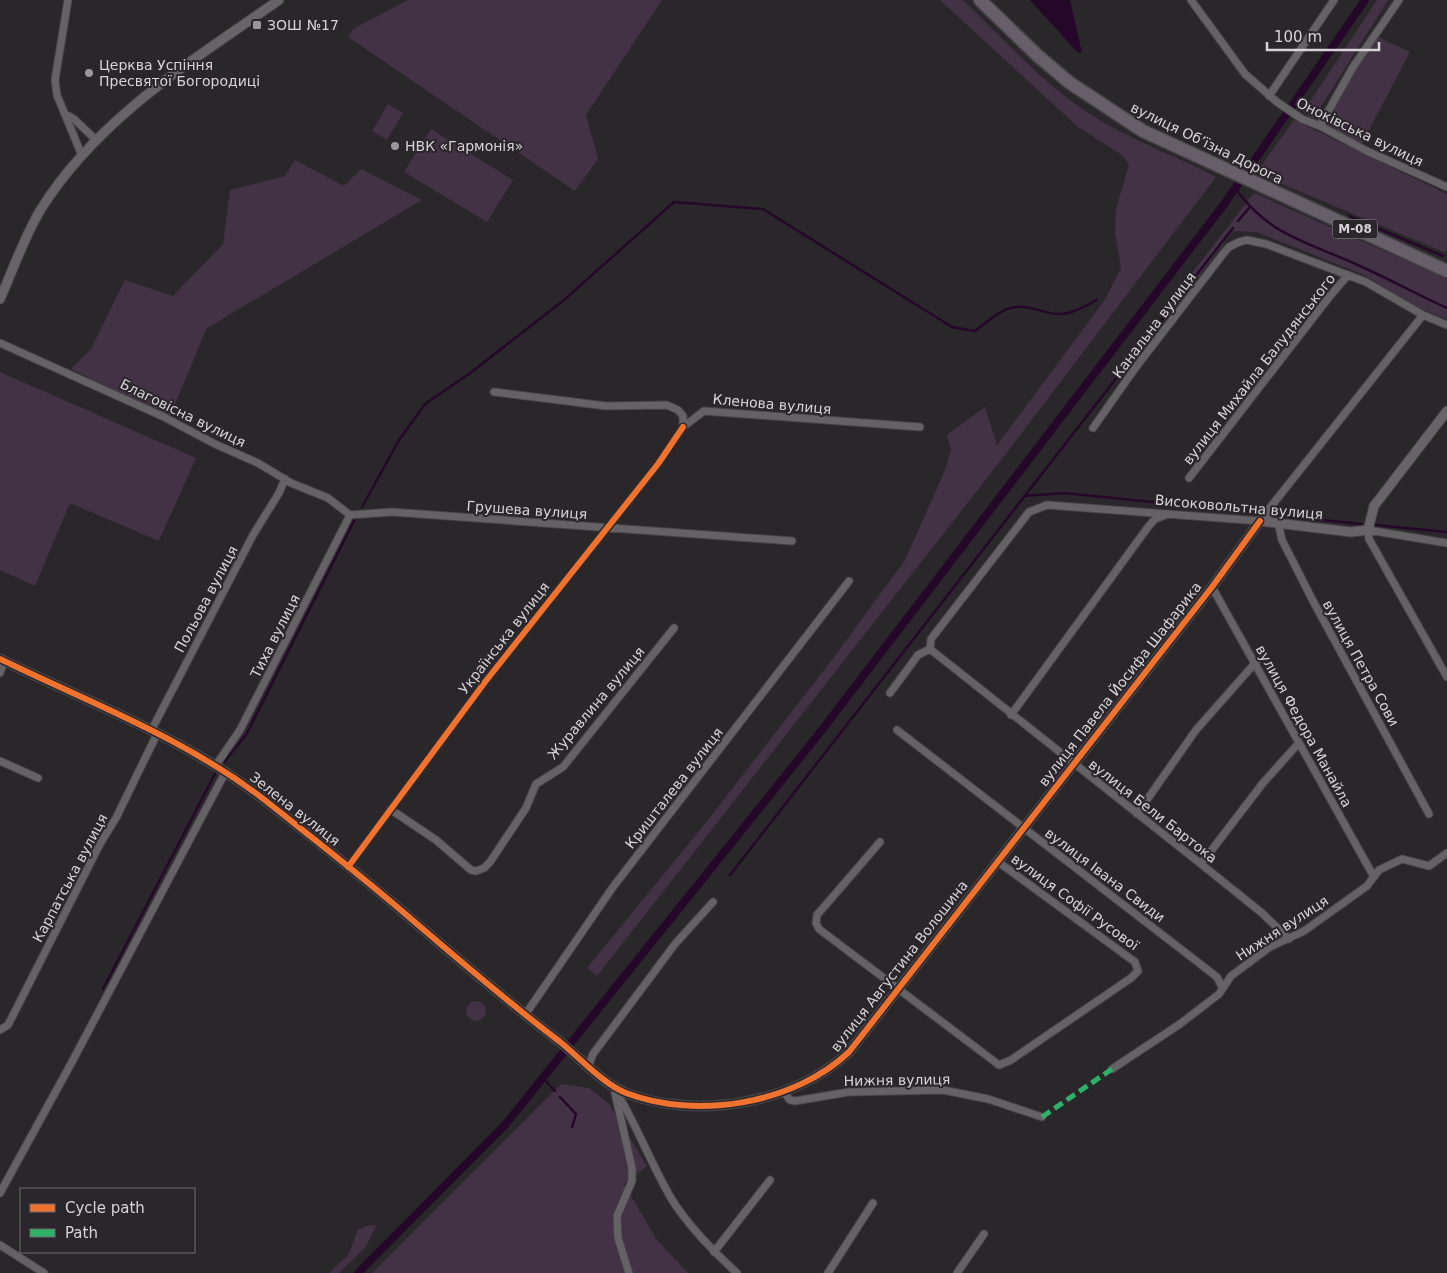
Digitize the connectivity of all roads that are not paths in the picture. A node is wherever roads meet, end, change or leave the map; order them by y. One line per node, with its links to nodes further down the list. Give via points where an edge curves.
1 (68, 0): 10 (street, via 55,80)
2 (279, 0): 12 (street, via 139,101)
3 (980, 0): 15 (highway, вулиця Обʼїзна Дорога / М-08, via 1038,56 1085,95 1143,131 1263,188)
4 (1191, 0): 8 (street, Оноківська вулиця)
5 (1199, 0): 8 (street)
6 (1334, 0): 9 (street)
7 (1399, 0): 11 (street, via 1353,67)
8 (1198, 9): 9 (street, Оноківська вулиця, via 1245,74)
9 (1269, 96): 11 (street, Оноківська вулиця, via 1302,119)
10 (65, 114): 12 (street); 13 (street)
11 (1320, 126): 14 (street, Оноківська вулиця)
12 (95, 139): 13 (street)
13 (82, 156): 17 (street, via 41,209)
14 (1447, 187)
15 (1445, 267)
16 (1348, 275): 18 (street); 25 (street, Канальна вулиця, via 1266,244 1247,240 1229,247); 26 (street, вулиця Михайла Балудянського)
17 (0, 299)
18 (1423, 315): 19 (street); 30 (street, вулиця Павела Йосифа Шафарика, via 1269,509)
19 (1447, 325)
20 (0, 343): 27 (street, Благовісна вулиця, via 168,419)
21 (494, 392): 23 (street, via 606,406 667,405 683,416)
22 (1447, 411): 33 (street, via 1374,506)
23 (683, 427): 24 (street, Кленова вулиця, via 704,411); 32 (street, Українська вулиця, via 658,464)
24 (920, 427)
25 (1093, 428)
26 (1189, 478)
27 (285, 479): 29 (street, Благовісна вулиця, via 328,498); 47 (street, Польова вулиця, via 248,544)
28 (1168, 514): 30 (street, Високовольтна вулиця); 39 (street, Високовольтна вулиця, via 1047,505 1029,512 932,640); 45 (street, via 1155,519 1148,527)
29 (350, 515): 32 (street, Грушева вулиця, via 392,512); 51 (street, Тиха вулиця, via 240,730)
30 (1263, 521): 31 (street, Високовольтна вулиця); 37 (street, вулиця Павела Йосифа Шафарика)
31 (1278, 522): 33 (street, Високовольтна вулиця, via 1352,532); 56 (street, вулиця Петра Сови, via 1280,534 1313,601)
32 (606, 528): 34 (street, Грушева вулиця); 54 (street, Українська вулиця)
33 (1368, 530): 35 (street, Високовольтна вулиця); 43 (street, via 1369,539)
34 (792, 541)
35 (1447, 543)
36 (849, 581): 68 (street, Кришталева вулиця, via 613,887)
37 (1212, 587): 41 (street, вулиця Федора Манайла); 50 (street, вулиця Павела Йосифа Шафарика)
38 (674, 628): 54 (street, Журавлина вулиця, via 563,767 536,784 526,808 484,868 470,870 436,840)
39 (930, 649): 44 (street, via 918,655); 45 (street, вулиця Бели Бартока)
40 (2, 660): 42 (street); 47 (street, Зелена вулиця)
41 (1256, 662): 48 (street, вулиця Федора Манайла); 55 (street, via 1196,730)
42 (0, 673)
43 (1447, 677)
44 (890, 693)
45 (1011, 715): 50 (street, вулиця Бели Бартока)
46 (897, 730): 57 (street, вулиця Івана Свиди)
47 (154, 732): 51 (street, Зелена вулиця); 69 (street, Карпатська вулиця, via 116,818 8,1025)
48 (1298, 744): 61 (street); 63 (street, вулиця Федора Манайла)
49 (0, 761): 53 (street)
50 (1072, 763): 55 (street, вулиця Бели Бартока); 57 (street, вулиця Павела Йосифа Шафарика)
51 (216, 765): 52 (street, Зелена вулиця)
52 (226, 771): 62 (street, Зелена вулиця); 76 (street)
53 (38, 778)
54 (390, 809): 62 (street, Українська вулиця)
55 (1137, 814): 61 (street, вулиця Бели Бартока)
56 (1429, 814)
57 (1024, 829): 60 (street, вулиця Павела Йосифа Шафарика); 66 (street, вулиця Івана Свиди, via 1217,977)
58 (880, 842): 67 (street, via 817,915 816,923 819,929)
59 (1447, 854): 63 (street, Нижня вулиця, via 1428,866 1402,859 1379,870)
60 (998, 862): 67 (street, вулиця Августина Волошина); 67 (street, вулиця Софії Русової, via 1135,962 1138,966 1136,974 999,1065)
61 (1200, 864): 65 (street, вулиця Бели Бартока)
62 (348, 867): 68 (street, Зелена вулиця)
63 (1374, 877): 65 (street, Нижня вулиця, via 1367,886)
64 (713, 902): 70 (street, via 675,944 593,1054)
65 (1289, 939): 66 (street, Нижня вулиця, via 1270,947 1231,976)
66 (1222, 987): 71 (street, Нижня вулиця, via 1219,994 1180,1024)
67 (899, 990): 73 (street, вулиця Августина Волошина, via 833,1067)
68 (525, 1015): 70 (street, Зелена вулиця)
69 (0, 1030)
70 (589, 1066): 72 (street, вулиця Августина Волошина)
71 (1112, 1069)
72 (614, 1088): 73 (street, вулиця Августина Волошина, via 646,1098 696,1105 742,1102); 80 (street, via 671,1199); 82 (street, via 632,1168 632,1181 617,1216 618,1238)
73 (783, 1091): 74 (street, Нижня вулиця, via 795,1101 849,1092 955,1091)
74 (1042, 1117)
75 (770, 1180): 80 (street)
76 (0, 1193)
77 (873, 1203): 84 (street)
78 (984, 1234): 85 (street)
79 (0, 1245): 81 (street)
80 (714, 1252): 83 (street)
81 (44, 1273)
82 (629, 1273)
83 (737, 1273)
84 (828, 1273)
85 (957, 1273)

